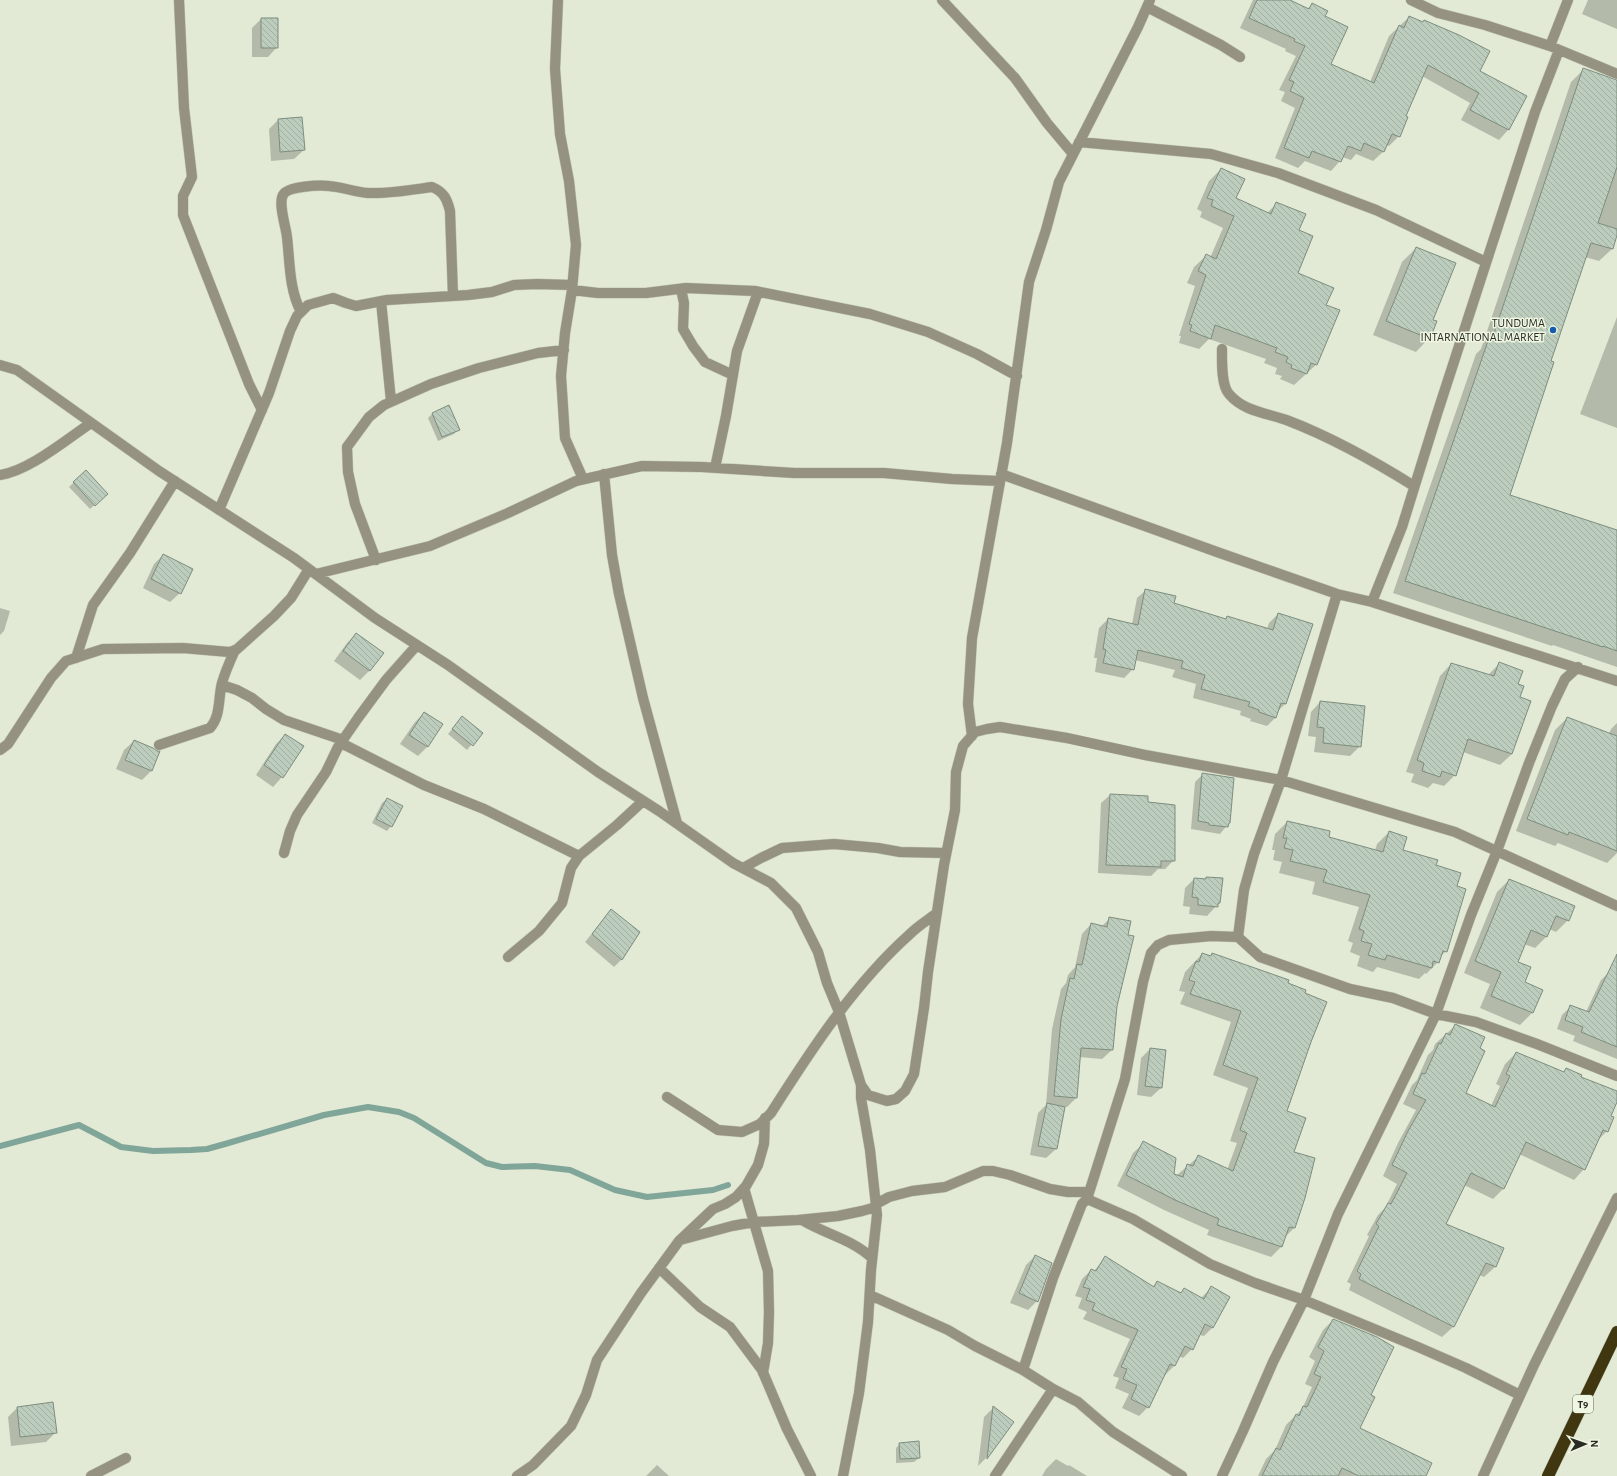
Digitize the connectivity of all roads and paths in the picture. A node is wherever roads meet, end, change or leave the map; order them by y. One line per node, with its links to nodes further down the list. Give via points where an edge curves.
1 (179, 0): 25 (street, via 184,108 192,177 183,196 183,215 249,384)
2 (558, 0): 13 (street, via 555,69 560,134 569,181 576,244)
3 (942, 0): 11 (street, via 1015,78 1046,123)
4 (1411, 0): 7 (street, via 1438,12)
5 (1568, 0): 7 (street)
6 (1148, 4): 8 (street); 10 (street)
7 (1554, 48): 9 (street); 12 (street)
8 (1240, 57)
9 (1617, 74)
10 (1079, 142): 11 (street); 12 (street, via 1211,154 1278,173 1376,210)
11 (1073, 154): 23 (street, via 1059,182 1029,282)
12 (1486, 262): 33 (street)
13 (572, 287): 14 (street, via 598,293 646,293); 16 (street, via 514,285 492,292); 20 (street)
14 (681, 289): 15 (street); 22 (street, via 684,303 683,329 693,346 705,362)
15 (758, 292): 22 (street, via 737,351); 23 (street, via 870,314 928,332)
16 (453, 296): 17 (street); 18 (street, via 450,211 441,190 432,187 368,193 328,186 301,187 282,195 281,204 295,300)
17 (381, 301): 18 (street, via 356,306 334,298 308,304); 24 (street)
18 (301, 312): 25 (street, via 290,331)
19 (1222, 349): 33 (street, via 1227,392 1237,402 1256,412 1288,420 1336,442)
20 (564, 350): 24 (street, via 538,353 479,368 431,384); 31 (street, via 561,376 565,438)
21 (0, 364): 26 (street, via 17,370)
22 (733, 375): 27 (street)
23 (1017, 376): 30 (street)
24 (391, 402): 35 (street, via 369,417 347,447 348,472 355,504)
25 (262, 410): 34 (street)
26 (92, 423): 29 (street, via 11,474); 32 (street)
27 (714, 468): 28 (street, via 642,466); 30 (street, via 794,474 884,473 952,479)
28 (604, 474): 31 (street); 51 (street, via 612,555 619,594 643,698)
29 (0, 475)
30 (1001, 477): 37 (street); 45 (street, via 972,638 968,704)
31 (583, 479): 35 (street, via 430,546)
32 (175, 481): 34 (street); 41 (street, via 130,553 93,605)
33 (1414, 486): 38 (street, via 1402,527)
34 (219, 510): 36 (street)
35 (376, 560): 36 (street)
36 (313, 572): 39 (street, via 375,618); 40 (street, via 274,616)
37 (1337, 594): 38 (street); 49 (street)
38 (1372, 602): 42 (street)
39 (417, 645): 46 (street, via 386,680); 50 (street)
40 (235, 650): 41 (street, via 229,652 183,648 103,649); 44 (street)
41 (76, 658): 48 (street, via 66,661 51,678 8,744)
42 (1578, 668): 43 (street); 52 (street, via 1566,679 1552,706)
43 (1617, 681)
44 (222, 686): 46 (street, via 252,698 284,720); 47 (street, via 217,715 210,728)
45 (972, 736): 49 (street, via 975,732 1000,727); 54 (street, via 964,746 956,772 955,810)
46 (342, 742): 53 (street, via 326,772 297,815); 55 (street, via 424,785 484,809)
47 (159, 745)
48 (0, 750)
49 (1281, 780): 52 (street, via 1455,832); 59 (street, via 1244,890)
50 (643, 801): 51 (street); 55 (street)
51 (677, 823): 56 (street)
52 (1497, 851): 57 (street); 62 (street)
53 (284, 853)
54 (946, 853): 56 (street, via 900,852 834,844 782,848); 58 (street)
55 (579, 856): 60 (street, via 571,868 562,903 539,931)
56 (744, 868): 61 (street, via 771,883 796,908 818,952)
57 (1617, 906)
58 (936, 913): 61 (street, via 910,933 885,958); 64 (street, via 914,1074 905,1091 896,1099 887,1101 868,1095)
59 (1238, 937): 62 (street, via 1260,957 1350,989 1393,998); 68 (street, via 1211,936 1168,940 1158,945 1151,953 1125,1079)
60 (508, 957)
61 (839, 1012): 64 (street); 66 (street)
62 (1436, 1014): 63 (street, via 1476,1022); 77 (street, via 1338,1214)
63 (1617, 1076)
64 (861, 1085): 70 (street)
65 (667, 1097): 66 (street, via 718,1130 742,1132 760,1124)
66 (765, 1118): 67 (street, via 764,1144 758,1165)
67 (744, 1188): 72 (street); 73 (street, via 736,1197 713,1209)
68 (1088, 1195): 70 (street, via 1050,1189 1010,1175 983,1171 945,1187 912,1191 889,1197); 77 (street, via 1210,1264); 79 (street, via 1082,1204 1053,1278)
69 (1617, 1198): 82 (street)
70 (876, 1205): 71 (street, via 838,1216); 74 (street)
71 (802, 1220): 72 (street); 74 (street, via 852,1243)
72 (754, 1222): 73 (street); 80 (street, via 768,1271 768,1335)
73 (679, 1241): 75 (street)
74 (872, 1258): 76 (street)
75 (659, 1268): 80 (street, via 700,1307 730,1327); 85 (street, via 597,1360 586,1394 571,1426 533,1466)
76 (870, 1295): 79 (street, via 948,1330); 87 (street, via 859,1393)
77 (1304, 1300): 82 (street, via 1466,1368); 90 (street)
78 (1617, 1332): 92 (highway, T9)
79 (1023, 1370): 81 (street)
80 (763, 1373): 86 (street)
81 (1053, 1389): 88 (street); 89 (street, via 1078,1402 1113,1432)
82 (1520, 1395): 91 (street)
83 (126, 1458): 84 (street)
84 (91, 1476)
85 (517, 1476)
86 (811, 1476)
87 (843, 1476)
88 (995, 1476)
89 (1182, 1476)
90 (1222, 1476)
91 (1483, 1476)
92 (1548, 1476)

